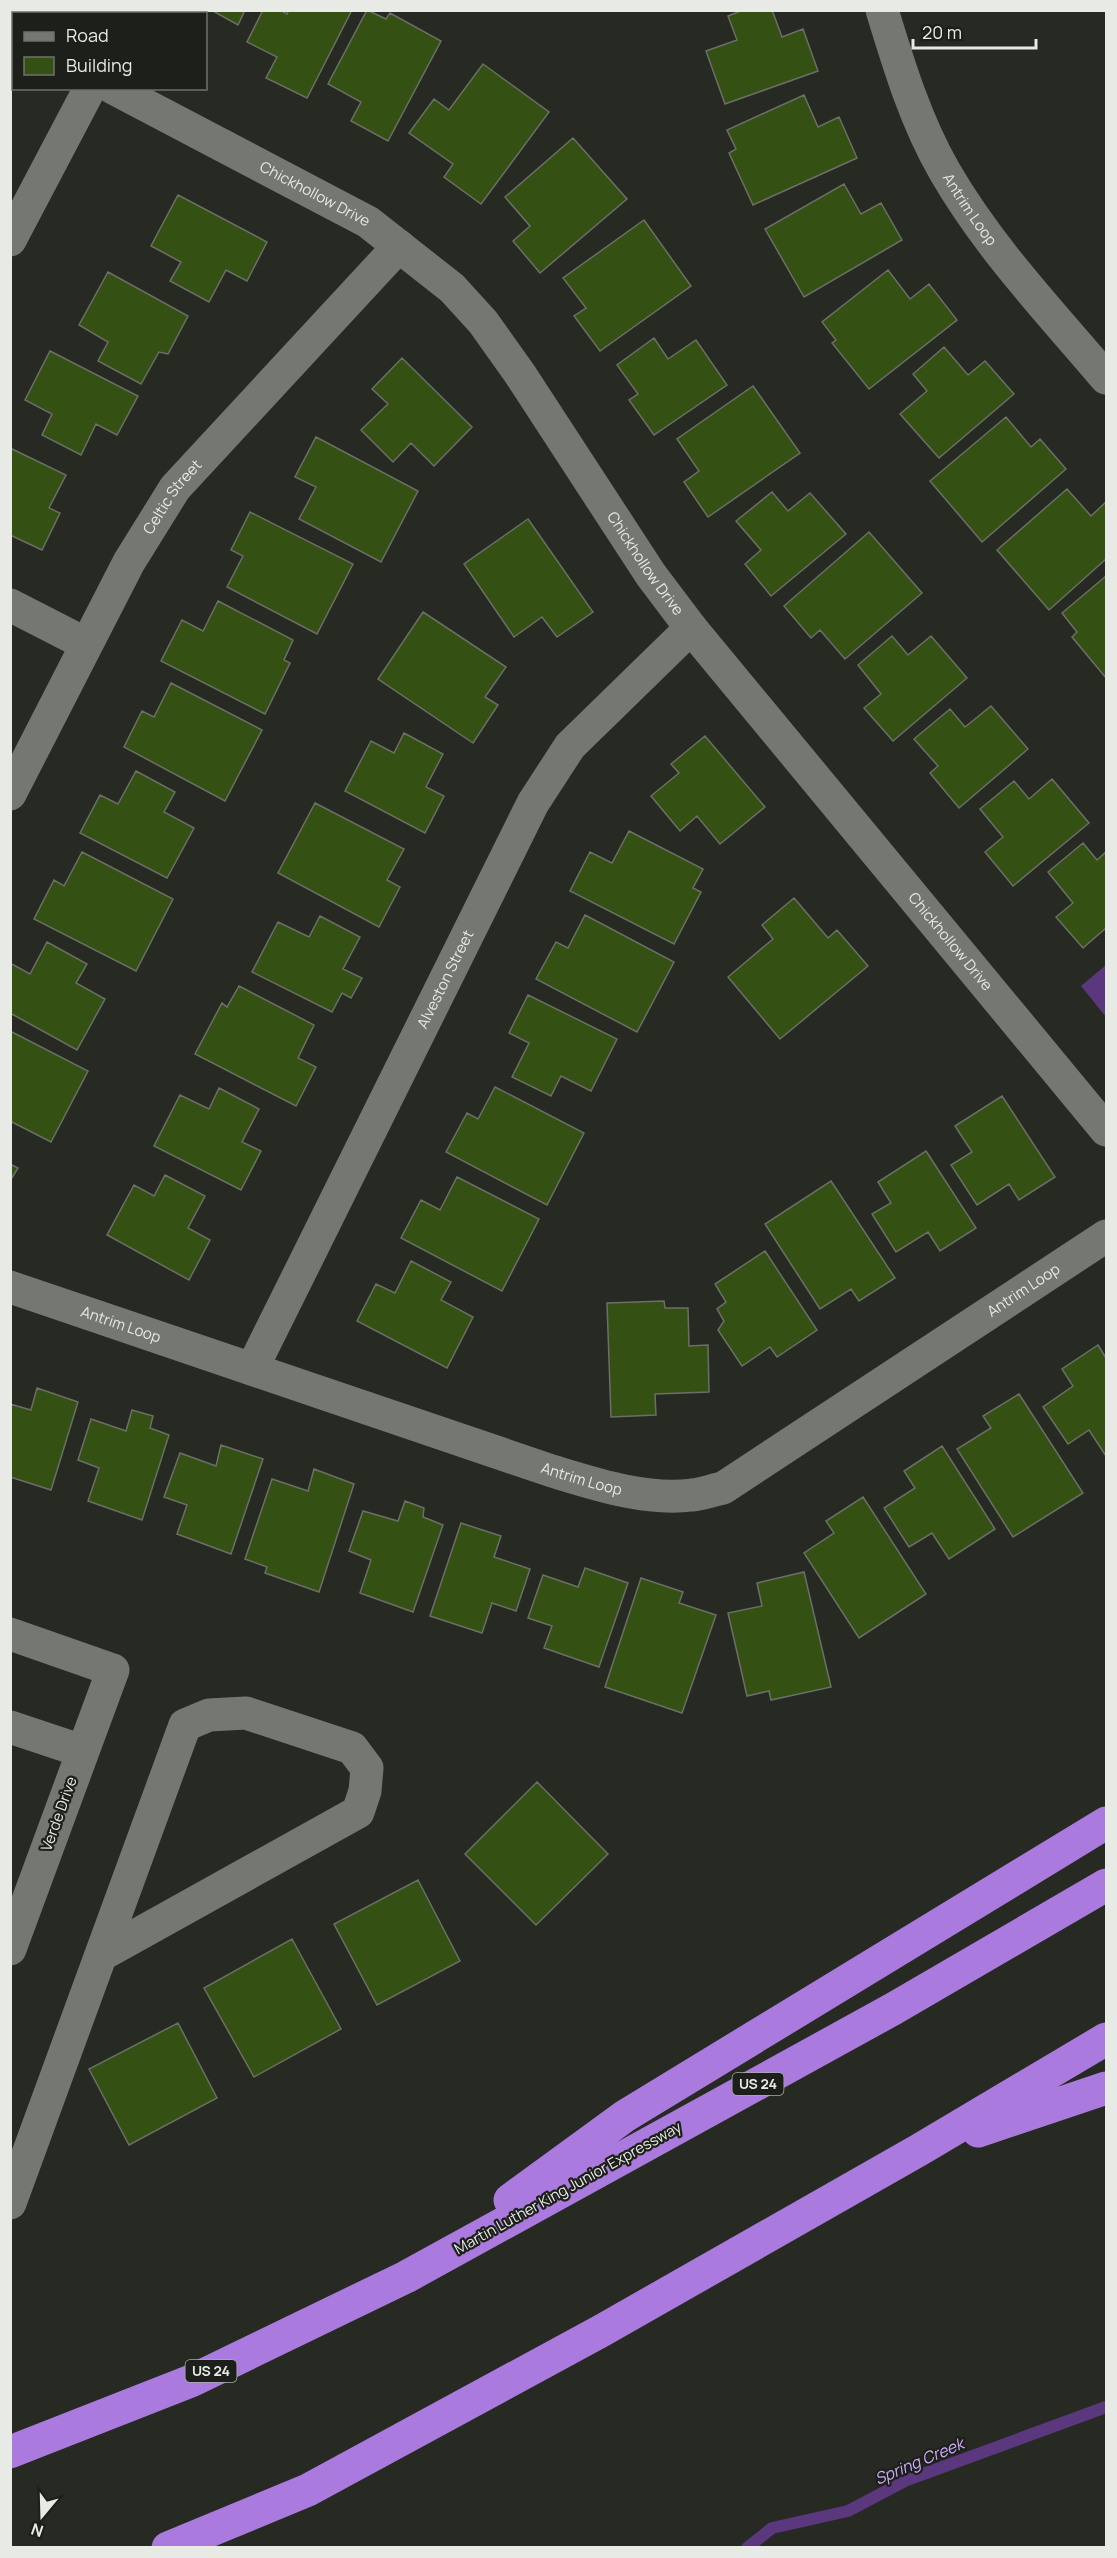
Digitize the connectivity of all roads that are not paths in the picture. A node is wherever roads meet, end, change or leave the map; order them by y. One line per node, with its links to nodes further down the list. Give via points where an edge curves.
1 (882, 10): 6 (street, Antrim Loop, via 905,85 945,172 987,237)
2 (89, 90): 4 (street)
3 (117, 90): 5 (street, Chickhollow Drive, via 368,222)
4 (10, 240)
5 (399, 246): 8 (street, Chickhollow Drive, via 452,288 483,322 651,575); 9 (street, Celtic Street, via 175,488 129,562)
6 (1107, 378)
7 (10, 605): 9 (street)
8 (691, 628): 11 (street, Chickhollow Drive); 14 (street, Alveston Street, via 570,746 533,803)
9 (86, 644): 10 (street, Celtic Street)
10 (10, 794)
11 (1107, 1130)
12 (1107, 1236): 14 (street, Antrim Loop, via 723,1488 692,1496 652,1494 590,1482)
13 (10, 1287): 14 (street, Antrim Loop)
14 (252, 1369)
15 (10, 1634): 17 (street, Verde Drive, via 113,1670)
16 (10, 1727): 17 (street)
17 (82, 1751): 20 (street, Verde Drive)
18 (1107, 1823): 26 (highway, via 625,2116)
19 (1107, 1885): 26 (highway, Martin Luther King Junior Expressway / US 24, via 893,2009)
20 (10, 1949)
21 (101, 1955): 21 (street, via 185,1725 209,1715 246,1713 352,1748 367,1768 358,1812); 25 (street)
22 (1107, 2039): 24 (highway)
23 (1107, 2088): 24 (highway)
24 (919, 2150): 28 (highway, via 601,2331 308,2490)
25 (10, 2203)
26 (406, 2277): 27 (highway, Martin Luther King Junior Expressway / US 24, via 191,2381)
27 (10, 2452)
28 (168, 2547)

